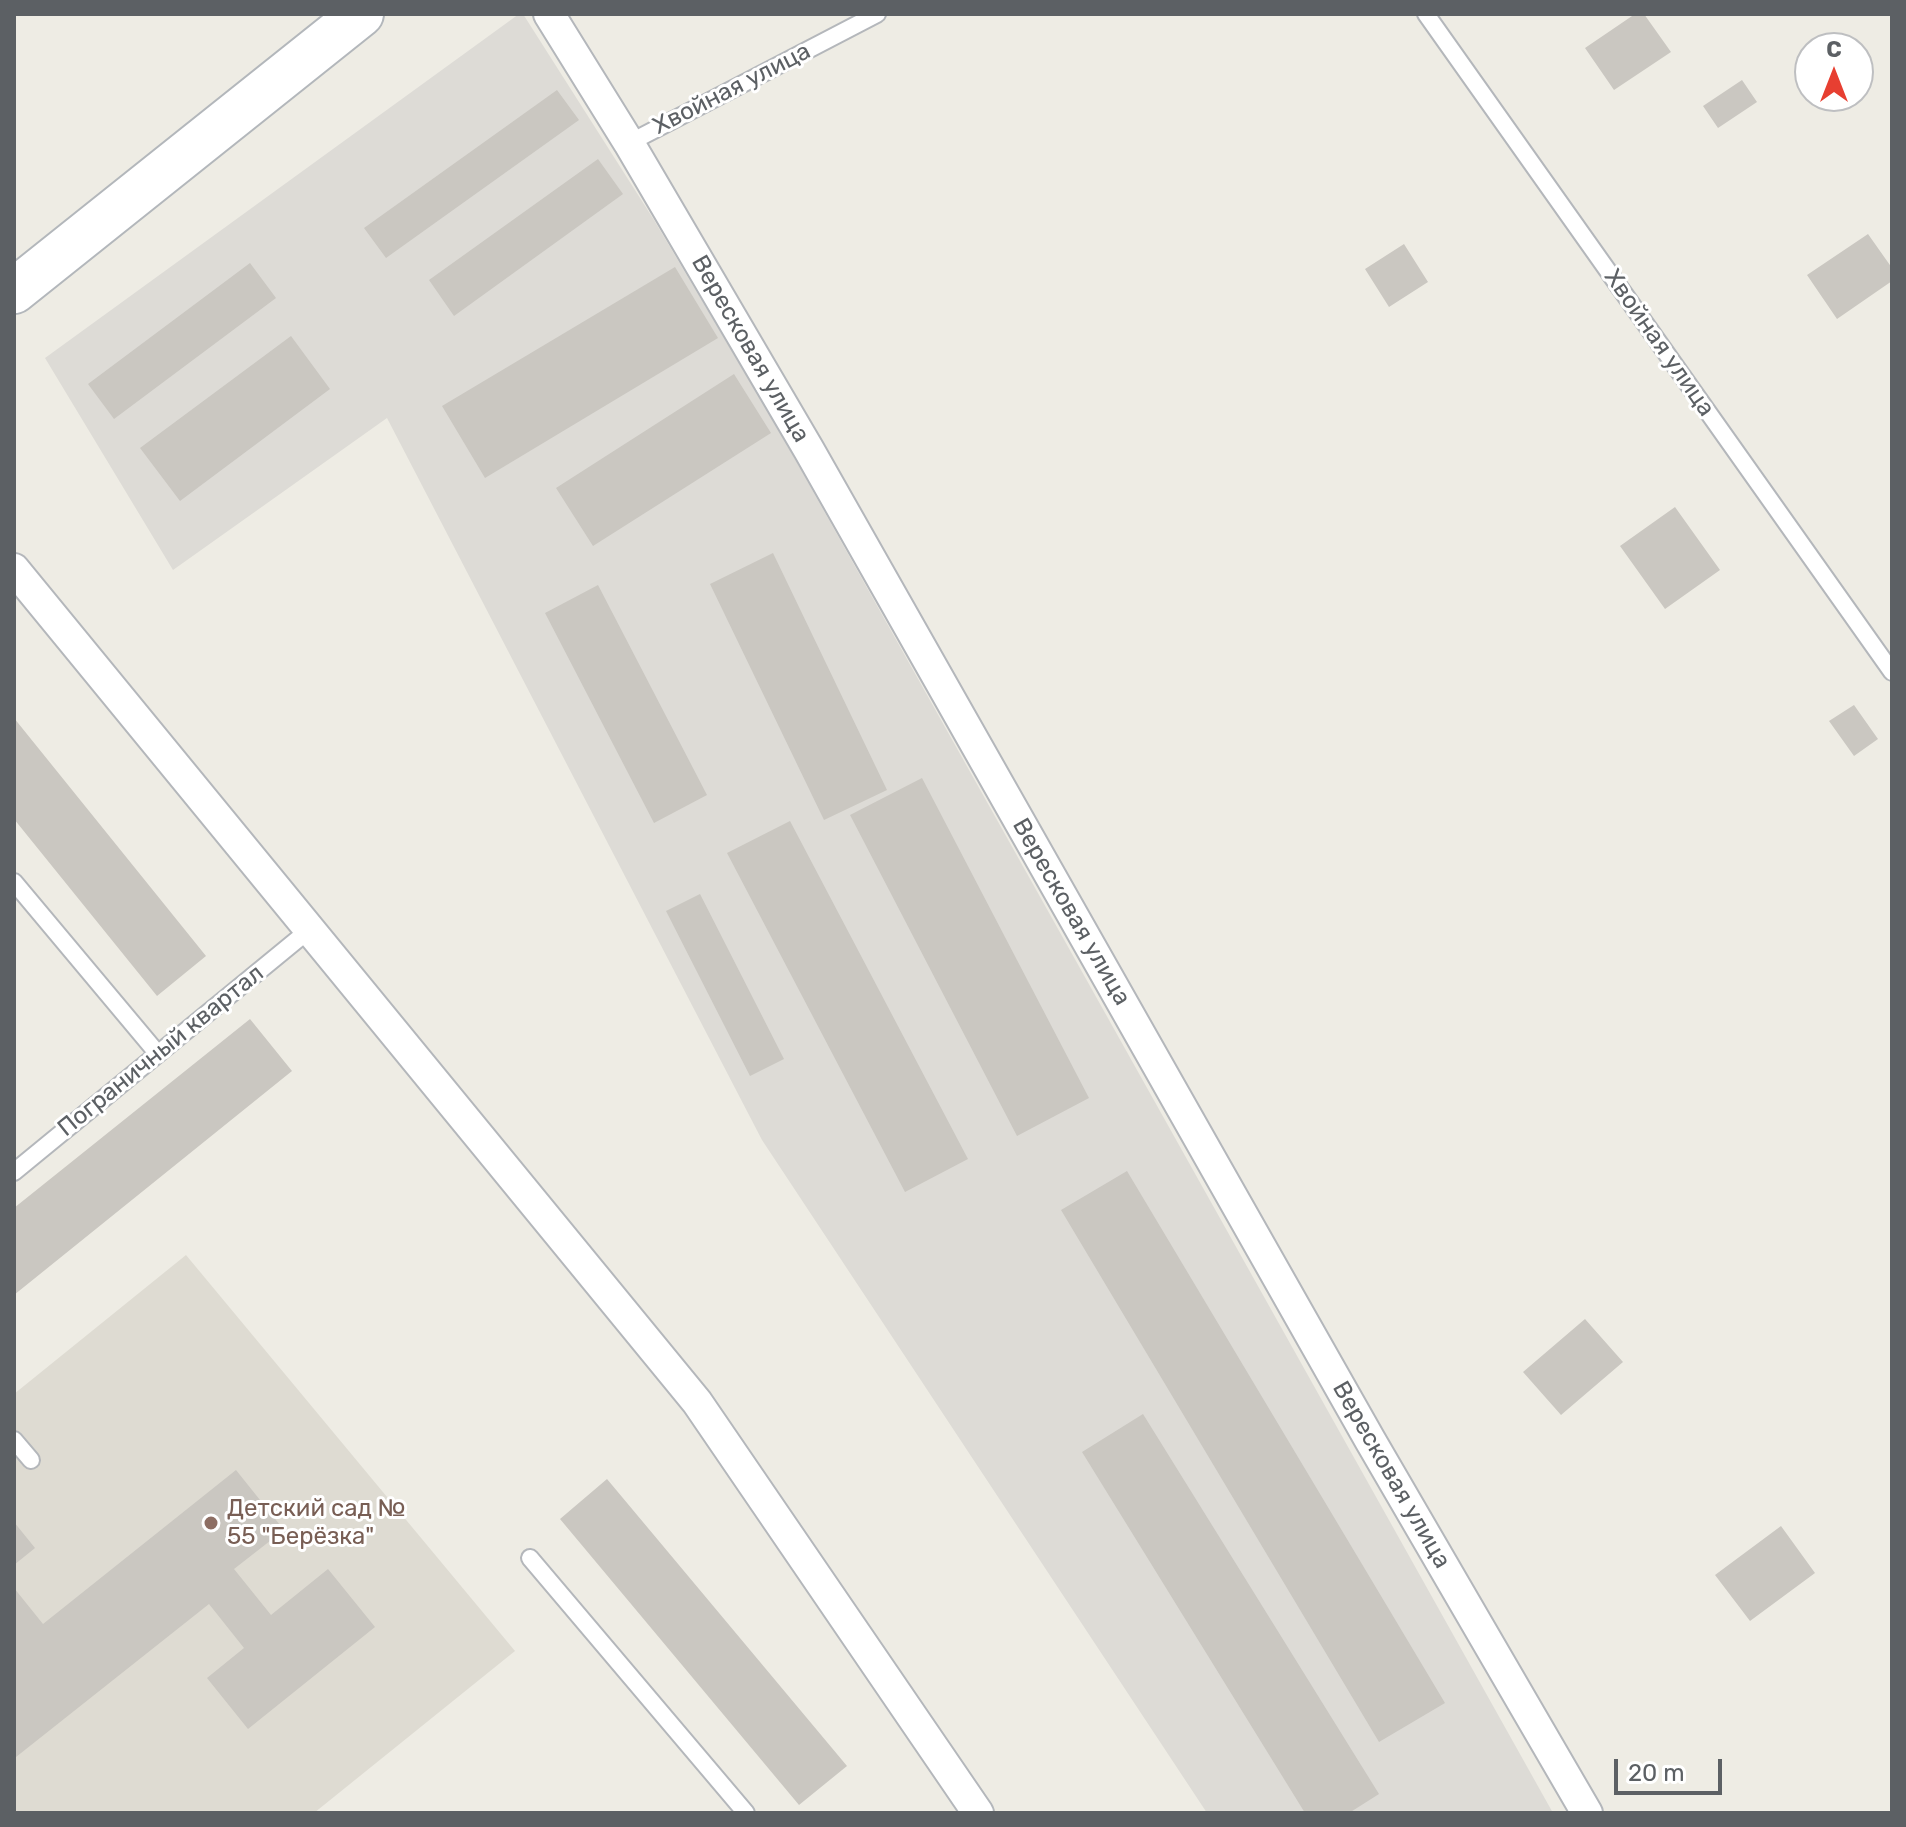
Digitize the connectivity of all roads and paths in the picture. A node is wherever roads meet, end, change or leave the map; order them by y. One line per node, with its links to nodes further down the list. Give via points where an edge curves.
1 (361, 14): 6 (main road)
2 (549, 14): 5 (street, Вересковая улица)
3 (877, 14): 5 (lane, Хвойная улица)
4 (1426, 14): 8 (lane, Хвойная улица)
5 (629, 143): 18 (street, Вересковая улица)
6 (14, 291)
7 (14, 569): 10 (street)
8 (1892, 672)
9 (14, 882): 11 (lane)
10 (309, 930): 11 (lane, Пограничный квартал); 17 (street, via 697,1402)
11 (158, 1054): 12 (lane, Пограничный квартал)
12 (14, 1172)
13 (14, 1440): 14 (lane)
14 (31, 1460)
15 (530, 1558): 16 (lane)
16 (746, 1813)
17 (978, 1813)
18 (1587, 1813)

